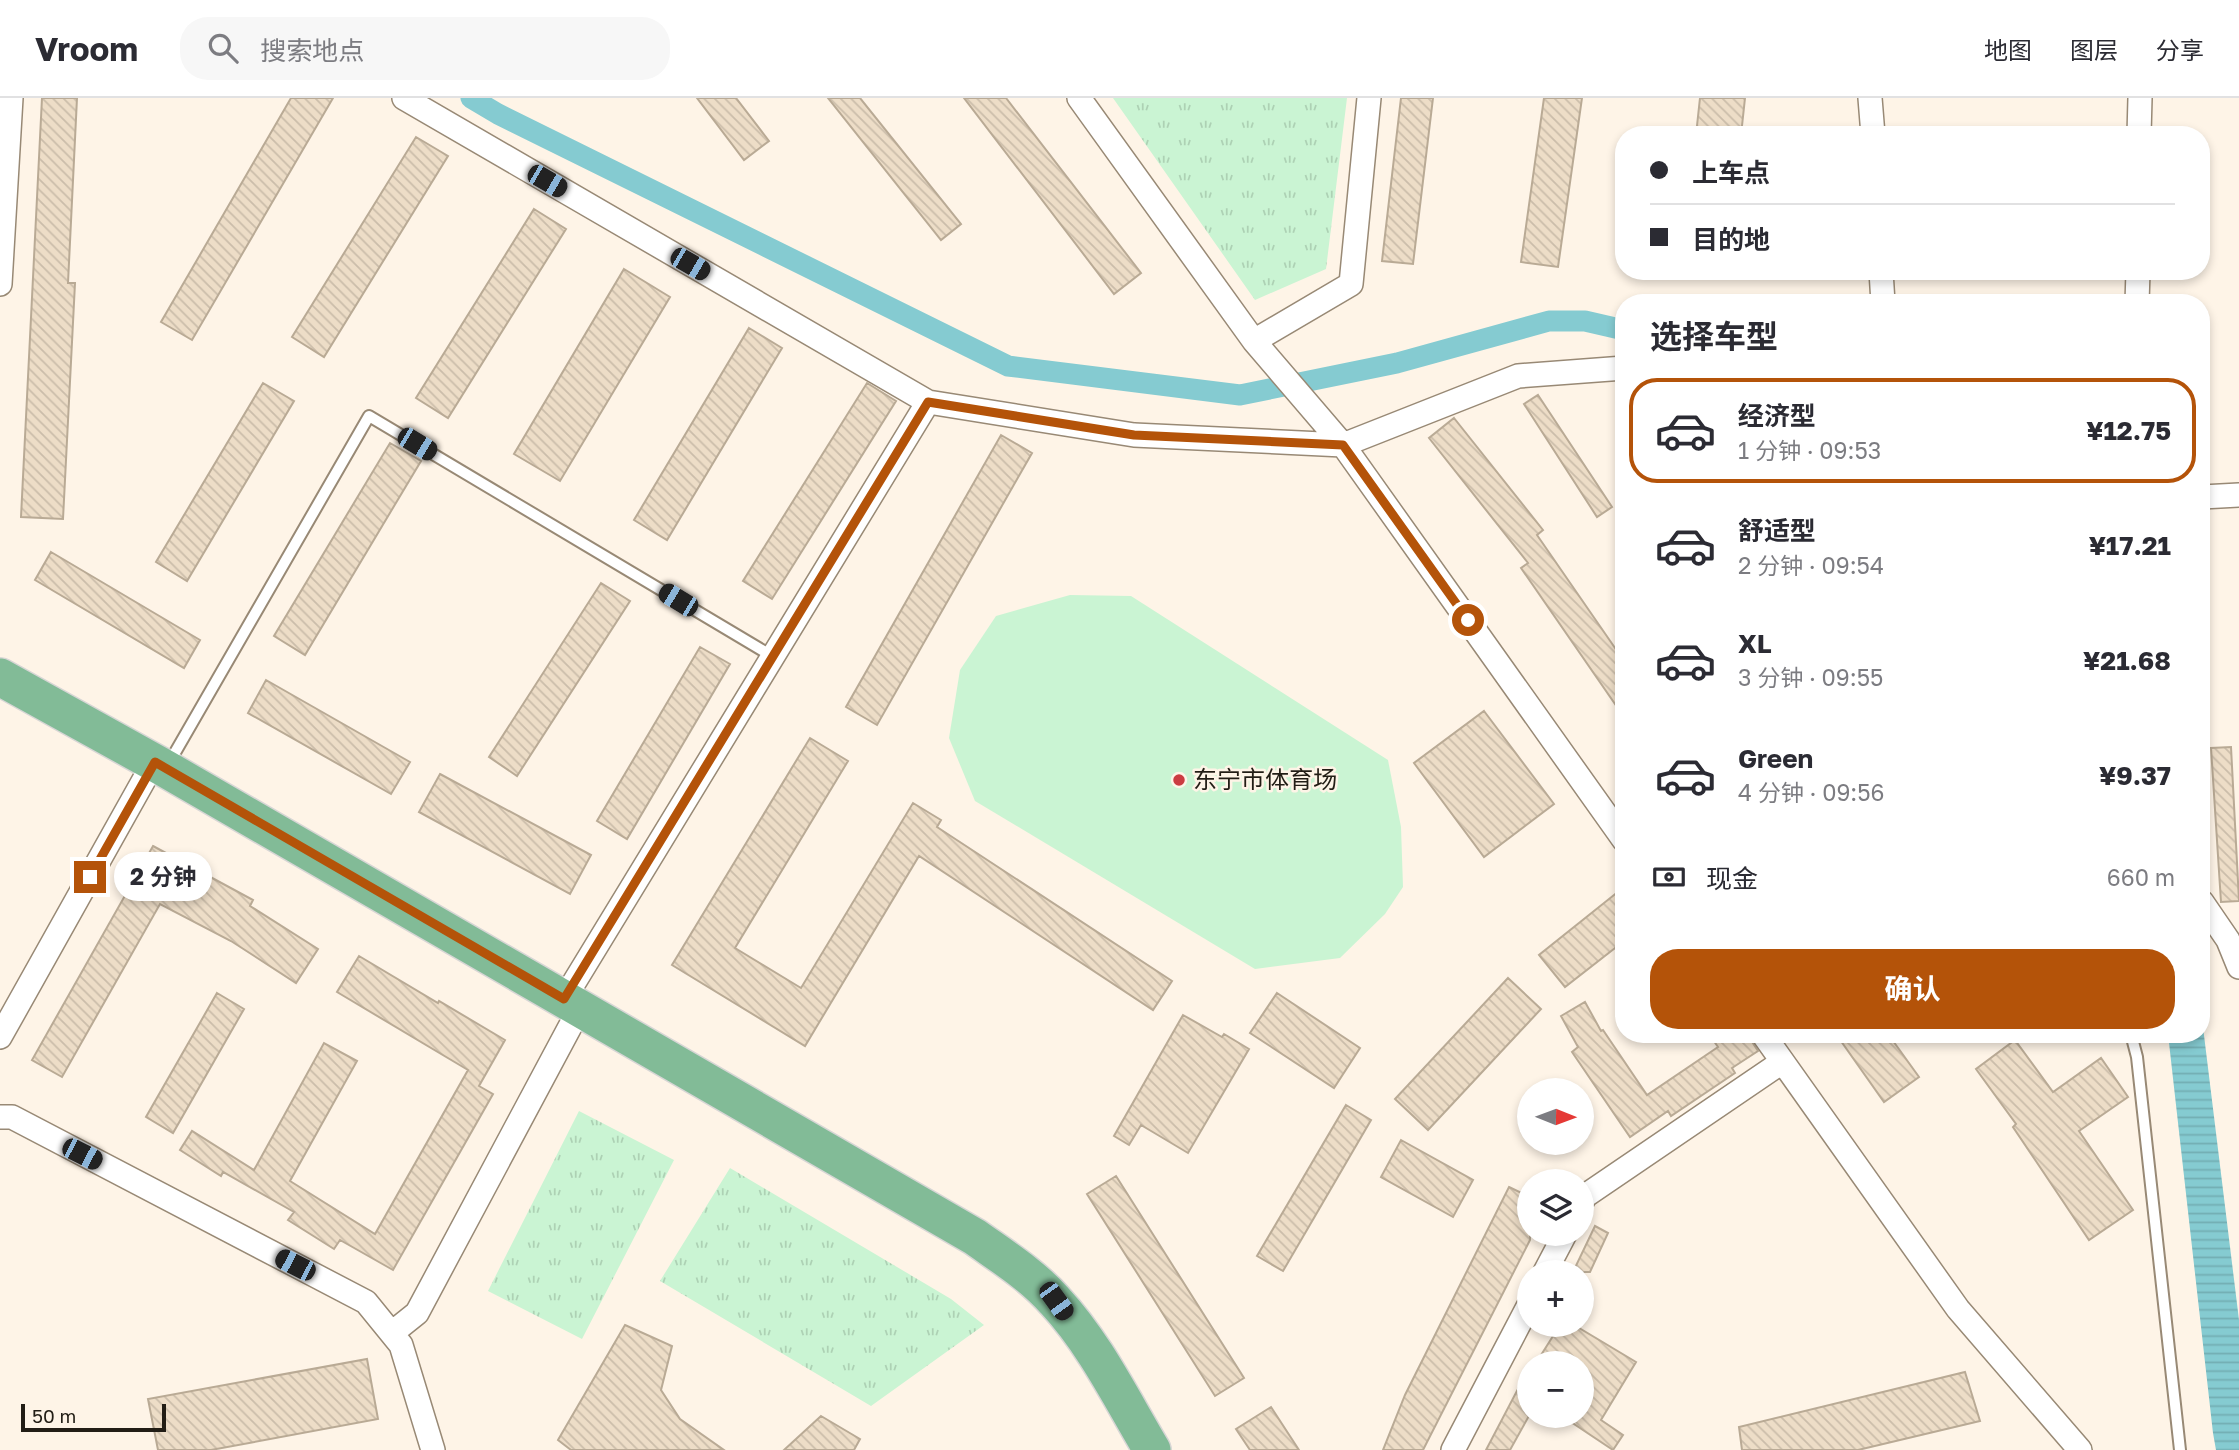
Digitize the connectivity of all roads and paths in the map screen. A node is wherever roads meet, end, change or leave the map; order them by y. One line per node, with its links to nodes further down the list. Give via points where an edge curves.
1 (11, 98): 9 (street)
2 (404, 98): 12 (street)
3 (1079, 98): 10 (street)
4 (1369, 98): 10 (street, via 1351,284)
5 (1870, 98): 7 (street)
6 (2140, 98): 8 (street)
7 (1872, 126)
8 (2139, 126)
9 (0, 284)
10 (1257, 345): 13 (street)
11 (1615, 369): 13 (street, via 1518,376)
12 (928, 402): 13 (street, via 1134,435); 16 (street)
13 (1343, 445): 19 (street)
14 (2239, 495): 15 (street)
15 (2210, 497)
16 (772, 656): 18 (lane, via 369,416); 22 (street)
17 (0, 677): 18 (highway)
18 (160, 766): 22 (highway); 23 (street)
19 (1615, 827)
20 (2210, 914): 21 (street)
21 (2239, 967)
22 (572, 1004): 30 (street, via 417,1313); 32 (highway, via 975,1237 1026,1273 1056,1301 1088,1345)
23 (0, 1037)
24 (1769, 1043): 26 (street)
25 (2133, 1043): 35 (lane)
26 (1782, 1062): 28 (street); 34 (street, via 1958,1309)
27 (0, 1117): 30 (street, via 12,1117 366,1302)
28 (1594, 1190)
29 (1517, 1328): 33 (street)
30 (392, 1333): 31 (street, via 401,1345)
31 (433, 1450)
32 (1152, 1450)
33 (1453, 1450)
34 (2080, 1450)
35 (2180, 1450)

